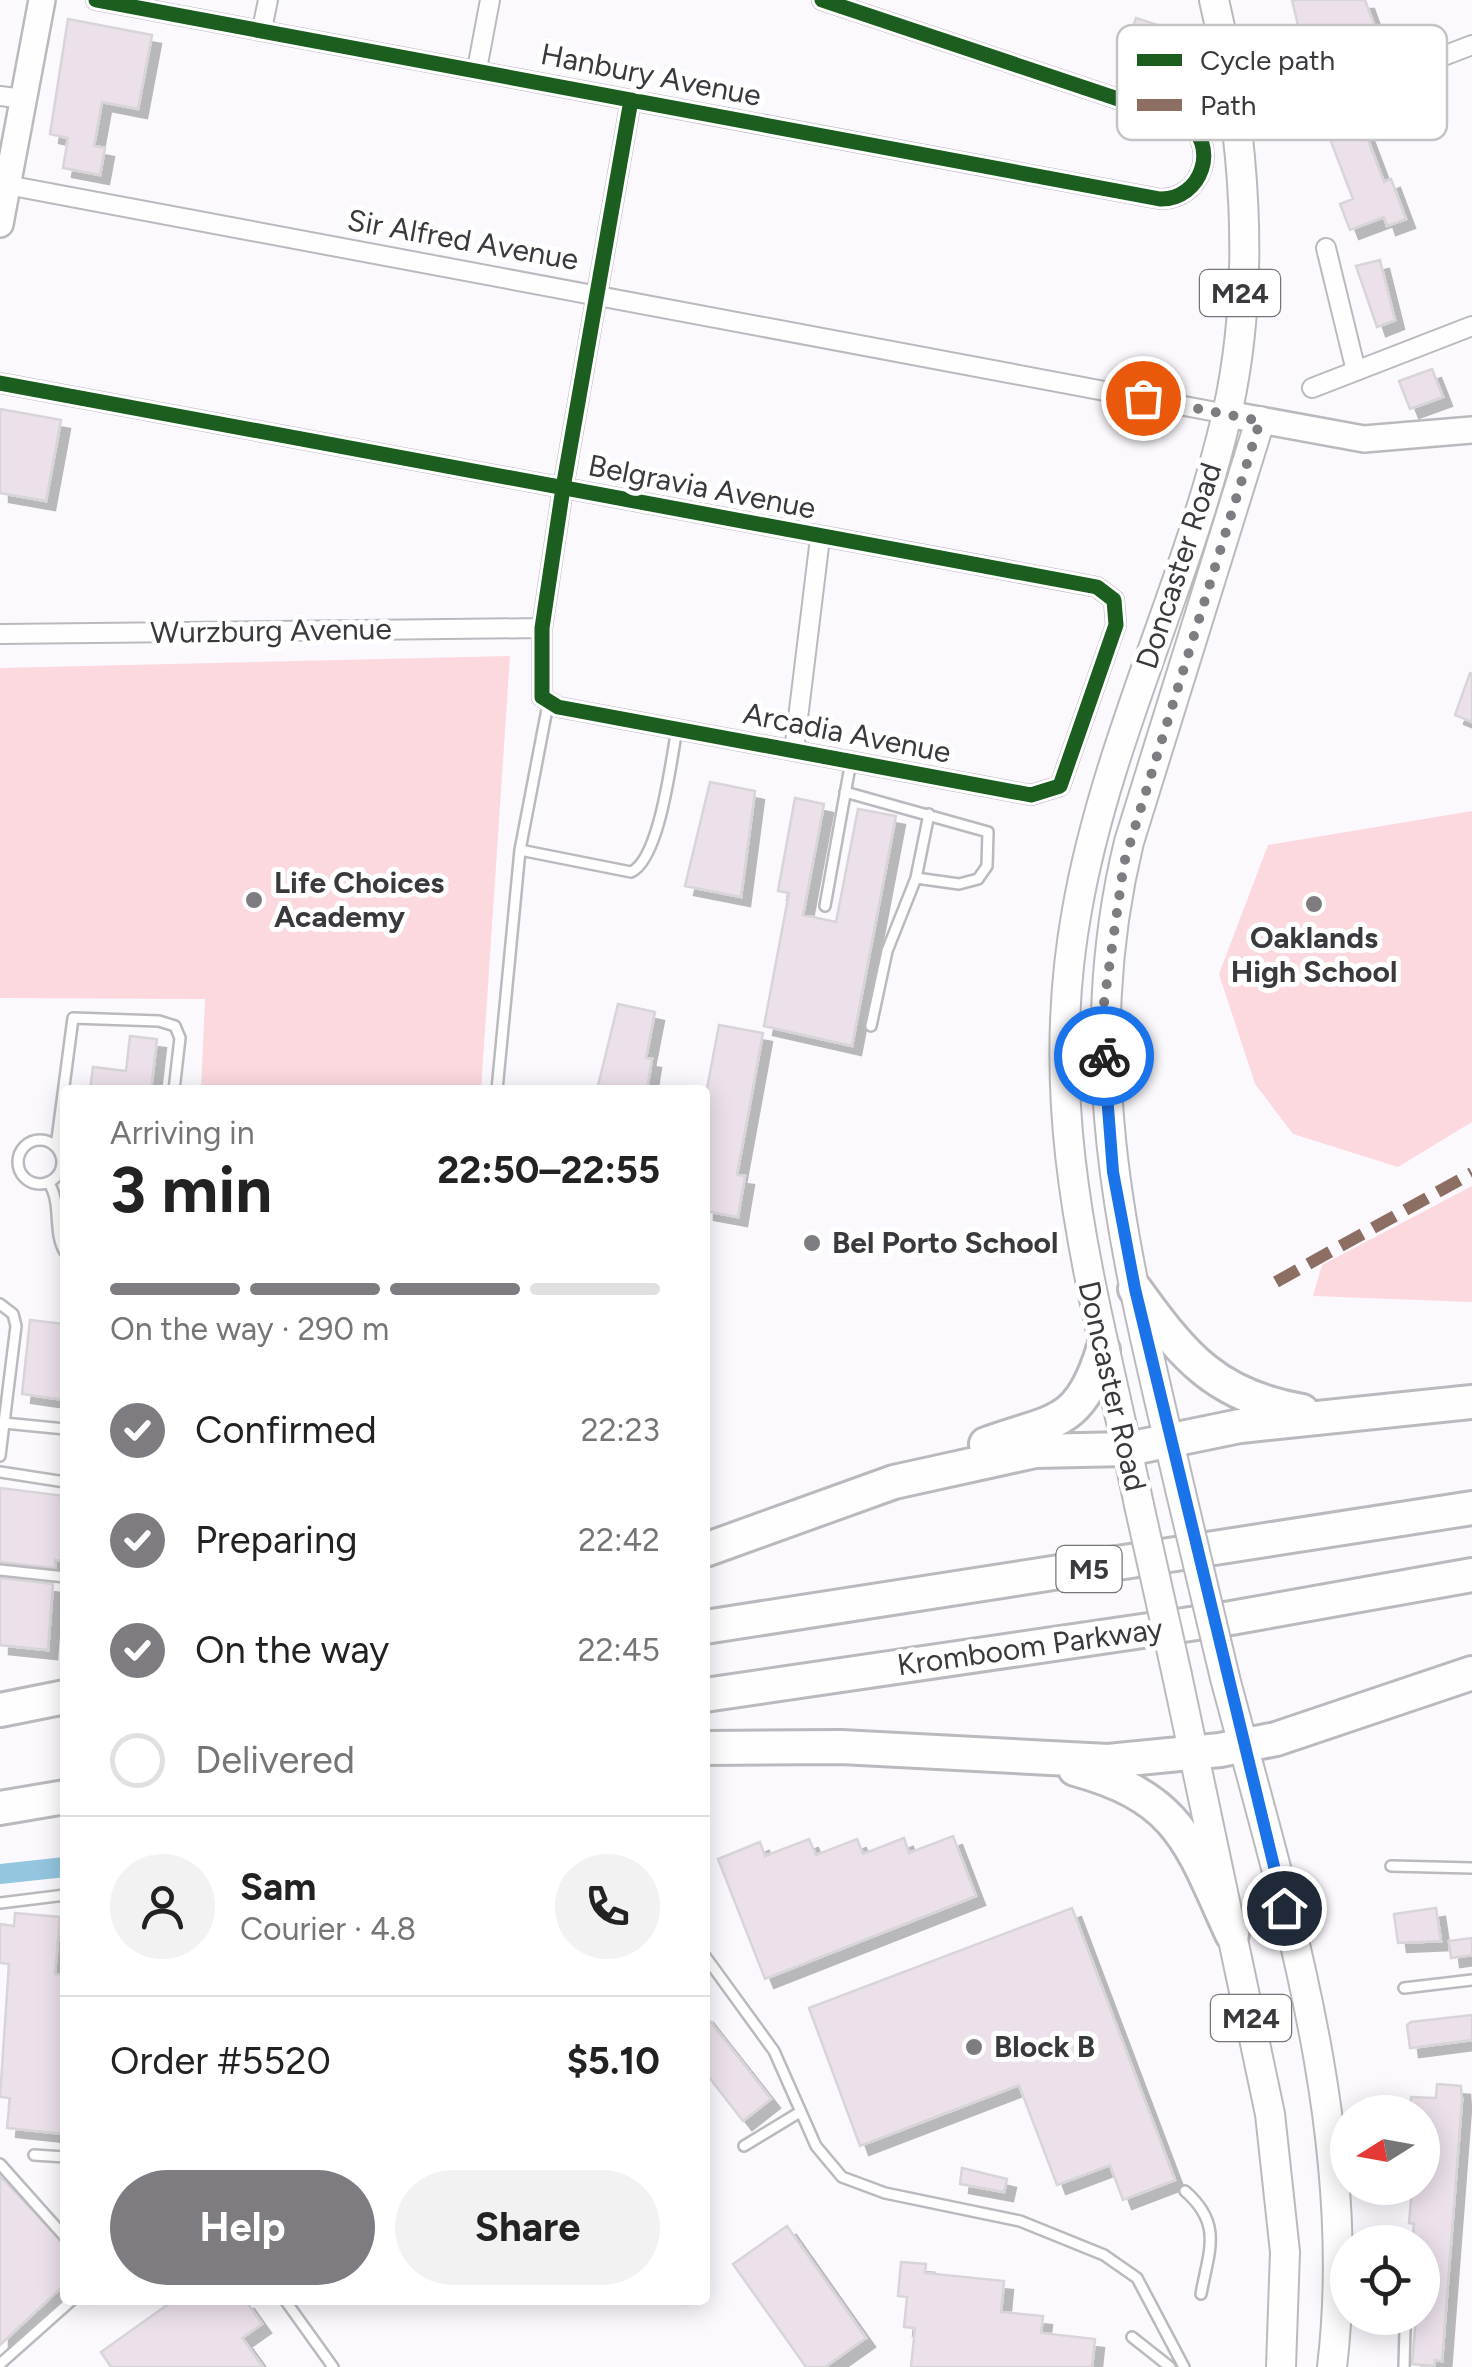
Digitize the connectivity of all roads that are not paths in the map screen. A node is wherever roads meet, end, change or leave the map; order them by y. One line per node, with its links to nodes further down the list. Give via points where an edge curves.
1 (42, 0): 12 (street)
2 (96, 0): 8 (street, Hanbury Avenue)
3 (268, 0): 8 (street)
4 (490, 0): 11 (street)
5 (822, 0): 13 (street, Hanbury Avenue)
6 (1214, 0): 7 (main road, M24)
7 (1219, 25)
8 (262, 29): 11 (street, Hanbury Avenue)
9 (1472, 45): 10 (street)
10 (1447, 55)
11 (477, 69): 14 (street, Hanbury Avenue)
12 (12, 98): 17 (street)
13 (1117, 98)
14 (632, 100): 15 (street, Hanbury Avenue, via 1160,199 1192,188 1202,170); 20 (street)
15 (1201, 140)
16 (1237, 140): 25 (main road, M24, via 1243,260)
17 (8, 184): 18 (street); 20 (street, Sir Alfred Avenue)
18 (0, 224)
19 (1326, 248): 22 (street)
20 (598, 292): 25 (street, Sir Alfred Avenue); 28 (street)
21 (1472, 326): 22 (street)
22 (1356, 371): 24 (street)
23 (0, 384): 28 (street, Belgravia Avenue)
24 (1312, 388)
25 (1227, 414): 26 (street); 54 (main road, Doncaster Road / M24, via 1108,776 1070,958 1065,1120 1074,1214)
26 (1260, 421): 27 (street, via 1364,439); 52 (main road, Doncaster Road / M24, via 1129,842 1112,929 1103,1010 1106,1116)
27 (1472, 430)
28 (563, 488): 29 (street, Belgravia Avenue); 30 (street)
29 (820, 538): 33 (street, Belgravia Avenue, via 1097,587 1114,600 1117,618); 35 (street)
30 (542, 628): 31 (street, Wurzburg Avenue); 32 (street)
31 (0, 634)
32 (544, 696): 34 (street, Arcadia Avenue); 39 (lane)
33 (1093, 696): 36 (street, Arcadia Avenue, via 1064,781 1042,794)
34 (677, 729): 35 (street, Arcadia Avenue); 39 (lane, via 651,846 636,871)
35 (794, 750): 36 (street, Arcadia Avenue)
36 (851, 761): 37 (lane)
37 (846, 792): 38 (lane); 41 (lane)
38 (929, 814): 40 (lane); 40 (lane, via 988,832 987,866 970,883)
39 (520, 850): 45 (lane)
40 (916, 878): 42 (lane, via 887,950)
41 (825, 906)
42 (871, 1026)
43 (64, 1085): 44 (lane, via 72,1018 175,1026 180,1038)
44 (175, 1085)
45 (496, 1085)
46 (60, 1114): 47 (lane)
47 (56, 1146): 48 (lane); 50 (lane, via 32,1141 19,1162 32,1182)
48 (60, 1157)
49 (60, 1165): 50 (lane)
50 (48, 1182): 51 (lane, via 56,1196)
51 (60, 1244)
52 (1135, 1289): 56 (highway, via 1209,1376 1261,1401); 59 (main road, Doncaster Road / M24)
53 (0, 1304): 57 (lane, via 16,1326)
54 (1103, 1350): 60 (main road, Doncaster Road / M24); 64 (highway, via 1091,1389 1069,1414)
55 (1472, 1402): 56 (highway)
56 (1326, 1415): 59 (highway)
57 (4, 1423): 58 (lane); 61 (lane)
58 (60, 1429)
59 (1169, 1439): 60 (highway); 77 (main road, Doncaster Road / M24, bridge)
60 (1128, 1449): 64 (highway, via 1035,1452); 79 (main road, Doncaster Road / M24, bridge)
61 (0, 1456)
62 (0, 1472): 63 (lane)
63 (60, 1481)
64 (894, 1482): 66 (highway)
65 (1472, 1508): 70 (highway, M5)
66 (710, 1548)
67 (0, 1570): 69 (lane)
68 (1472, 1574): 72 (highway, Kromboom Parkway / M5, via 1231,1618)
69 (60, 1576)
70 (710, 1626)
71 (1472, 1674): 77 (highway)
72 (710, 1693)
73 (60, 1698): 74 (highway)
74 (0, 1710)
75 (60, 1721): 76 (highway)
76 (0, 1730)
77 (1243, 1746): 79 (highway); 110 (main road, Doncaster Road / M24, via 1330,2129 1338,2254)
78 (710, 1748): 80 (highway, via 842,1747)
79 (1194, 1753): 80 (highway, via 1108,1762); 89 (main road, Doncaster Road / M24)
80 (1037, 1758): 89 (highway, via 1094,1774 1155,1804 1180,1826)
81 (60, 1798): 82 (highway)
82 (0, 1808)
83 (60, 1819): 84 (highway)
84 (0, 1825)
85 (1391, 1866): 86 (lane)
86 (1472, 1868)
87 (60, 1896): 88 (lane)
88 (0, 1903)
89 (1232, 1934): 109 (main road, Doncaster Road / M24, via 1270,2114 1280,2200)
90 (710, 1963): 93 (lane, via 774,2051)
91 (1472, 1980): 92 (lane)
92 (1404, 1988)
93 (800, 2112): 94 (lane); 108 (lane, via 822,2156 852,2184 1020,2221 1064,2236 1132,2274)
94 (744, 2146)
95 (34, 2155): 96 (lane)
96 (60, 2158)
97 (0, 2164): 99 (lane)
98 (1185, 2191): 100 (lane, via 1203,2206 1211,2228)
99 (60, 2231)
100 (1202, 2294)
101 (66, 2305): 105 (lane)
102 (289, 2305): 106 (lane)
103 (1405, 2335): 111 (lane)
104 (1132, 2337): 107 (lane)
105 (0, 2364)
106 (333, 2367)
107 (1170, 2367)
108 (1184, 2367)
109 (1281, 2367)
110 (1332, 2367)
111 (1404, 2367)

